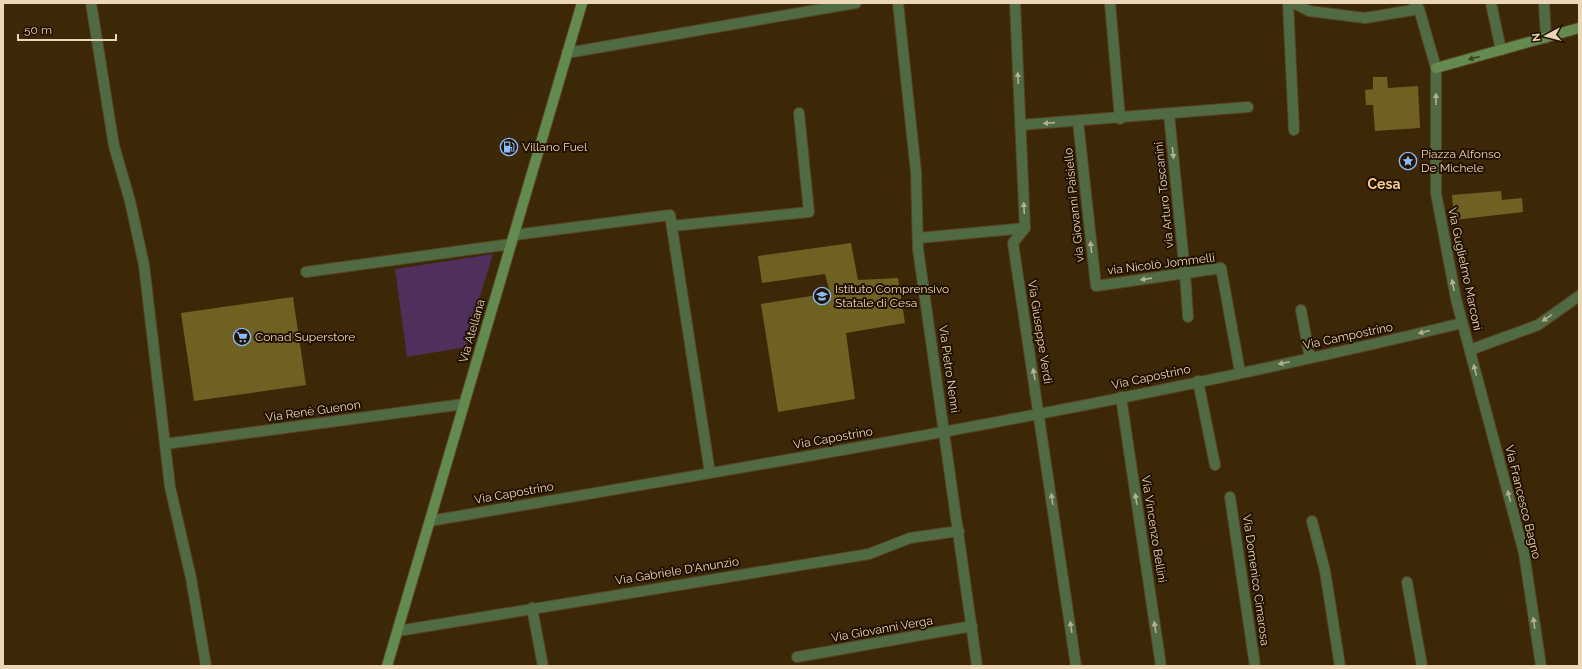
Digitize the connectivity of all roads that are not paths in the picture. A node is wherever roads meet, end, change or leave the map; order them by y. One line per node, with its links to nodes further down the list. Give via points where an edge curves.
1 (91, 3): 44 (street, via 114,146 144,265)
2 (582, 3): 16 (main road, Via Atellana)
3 (856, 3): 11 (street)
4 (898, 3): 27 (street, Via Pietro Nenni, via 916,172)
5 (1015, 3): 23 (street, one-way to 5)
6 (1110, 3): 21 (street)
7 (1288, 3): 24 (street)
8 (1294, 3): 12 (street, via 1309,11 1365,18)
9 (1491, 3): 15 (street)
10 (1544, 3): 14 (street)
11 (837, 5): 16 (street)
12 (1416, 6): 17 (street)
13 (1579, 28): 14 (main road)
14 (1546, 38): 15 (main road)
15 (1501, 50): 17 (main road, one-way to 17)
16 (567, 53): 28 (main road, Via Atellana)
17 (1436, 68): 35 (street, Via Guglielmo Marconi, one-way to 17, via 1436,192)
18 (1248, 107): 20 (street)
19 (799, 113): 25 (street, via 809,212)
20 (1169, 114): 21 (street); 30 (street, via Arturo Toscanini, one-way to 30)
21 (1120, 118): 22 (street)
22 (1078, 121): 23 (street, one-way to 23); 31 (street, via Giovanni Paisiello, one-way to 22)
23 (1020, 125): 26 (street, one-way to 23)
24 (1294, 130)
25 (672, 226): 28 (street, via 670,215); 46 (street)
26 (1025, 228): 27 (street); 42 (street, Via Giuseppe Verdi, one-way to 26, via 1013,243)
27 (918, 238): 43 (street, Via Pietro Nenni)
28 (513, 239): 29 (street); 41 (main road, Via Atellana)
29 (306, 272)
30 (1185, 273): 31 (street, via Nicolò Jommelli, one-way to 31); 34 (street, via Arturo Toscanini); 38 (street, via Nicolò Jommelli, via 1221,268)
31 (1096, 286)
32 (1579, 296): 36 (street, one-way to 36, via 1538,325)
33 (1301, 310): 37 (street)
34 (1188, 317)
35 (1462, 323): 36 (street, Via Guglielmo Marconi); 37 (street, Via Campostrino, one-way to 37)
36 (1470, 350): 56 (street, Via Francesco Bagno, one-way to 36, via 1524,553)
37 (1310, 358): 38 (street, Via Campostrino, one-way to 38)
38 (1240, 372): 39 (street, Via Capostrino)
39 (1198, 381): 40 (street, Via Capostrino); 45 (street)
40 (1121, 397): 42 (street, Via Capostrino); 62 (street, Via Vincenzo Bellini, one-way to 40)
41 (464, 404): 44 (street, Via Renè Guenon); 48 (main road, Via Atellana)
42 (1040, 413): 43 (street, Via Capostrino); 61 (street, Via Giuseppe Verdi, one-way to 42)
43 (945, 432): 46 (street, Via Capostrino); 50 (street, Via Pietro Nenni)
44 (165, 444): 57 (street, via 170,487 191,578)
45 (1215, 465)
46 (710, 473): 48 (street, Via Capostrino)
47 (1230, 497): 63 (street, Via Domenico Cimarosa)
48 (430, 521): 54 (main road, Via Atellana)
49 (1312, 521): 64 (street, via 1325,571)
50 (958, 531): 52 (street, Via Gabriele D'Anunzio, via 910,538 869,554); 53 (street, Via Pietro Nenni)
51 (1407, 582): 65 (street)
52 (532, 608): 54 (street, Via Gabriele D'Anunzio); 59 (street)
53 (972, 626): 55 (street, Via Giovanni Verga); 60 (street, Via Pietro Nenni)
54 (398, 631): 58 (main road, Via Atellana)
55 (797, 657)
56 (1541, 664)
57 (206, 666)
58 (387, 666)
59 (543, 666)
60 (977, 666)
61 (1076, 666)
62 (1161, 666)
63 (1256, 666)
64 (1340, 666)
65 (1422, 666)

